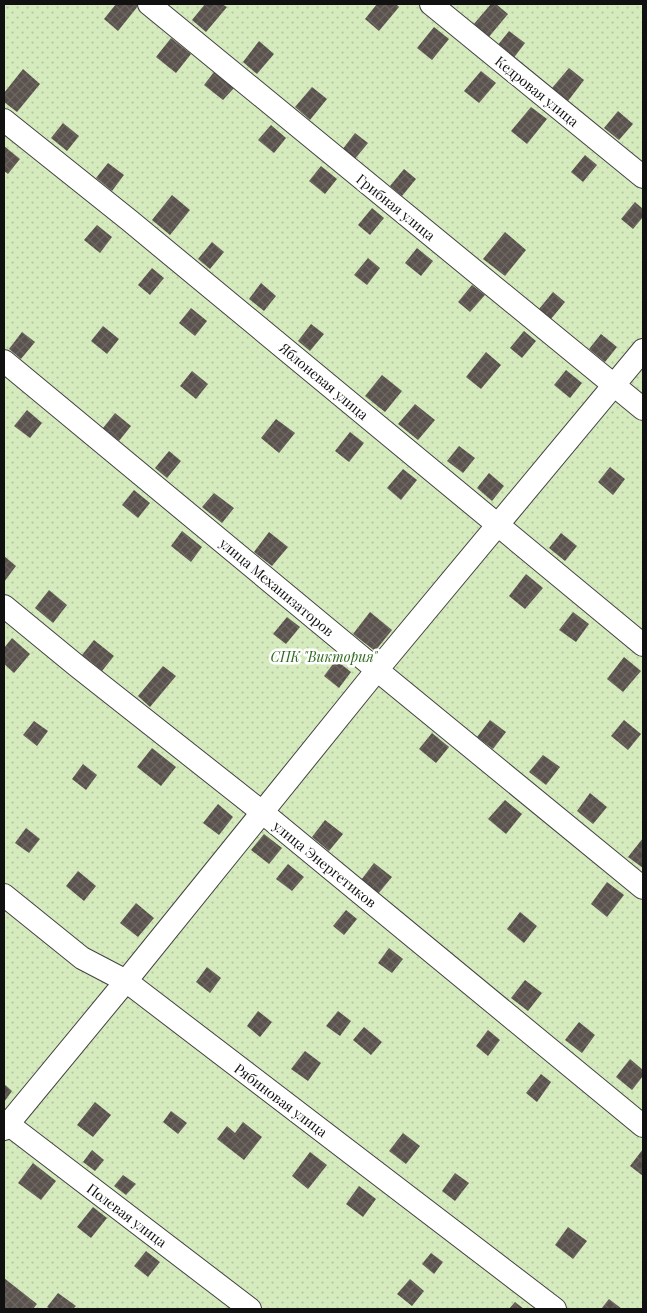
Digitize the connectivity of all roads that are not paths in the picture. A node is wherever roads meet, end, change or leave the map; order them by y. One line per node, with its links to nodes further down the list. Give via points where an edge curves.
1 (149, 4): 7 (street, Грибная улица)
2 (431, 4): 4 (street, Кедровая улица)
3 (4, 120): 9 (street, Яблоневая улица)
4 (643, 176)
5 (643, 350): 7 (street)
6 (4, 361): 12 (street, улица Механизаторов)
7 (614, 386): 8 (street, Грибная улица); 9 (street)
8 (643, 409)
9 (497, 524): 11 (street, Яблоневая улица); 12 (street)
10 (4, 606): 13 (street, улица Энергетиков)
11 (643, 645)
12 (377, 670): 13 (street); 14 (street, улица Механизаторов)
13 (262, 812): 16 (street); 18 (street, улица Энергетиков)
14 (643, 888)
15 (4, 896): 16 (street, Рябиновая улица, via 82,958)
16 (126, 981): 17 (street); 20 (street, Рябиновая улица)
17 (5, 1125): 19 (street, Полевая улица)
18 (643, 1126)
19 (250, 1309)
20 (555, 1309)

